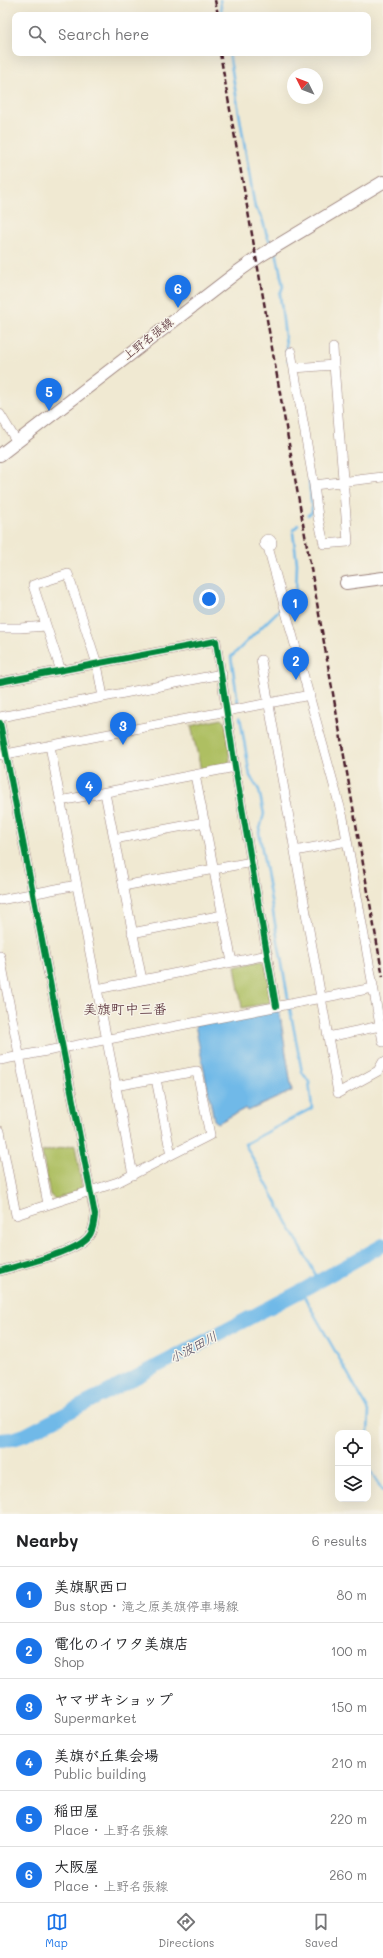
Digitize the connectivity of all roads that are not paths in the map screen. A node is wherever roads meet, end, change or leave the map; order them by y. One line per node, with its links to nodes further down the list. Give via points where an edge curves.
1 (383, 182): 7 (main road, 上野名張線, via 236,273)
2 (333, 348): 4 (street)
3 (290, 352): 5 (street)
4 (334, 365): 5 (street); 10 (street)
5 (294, 368): 11 (street)
6 (0, 414): 7 (street)
7 (17, 442): 8 (main road, 上野名張線)
8 (0, 454)
9 (383, 477): 10 (street)
10 (342, 482): 11 (street); 11 (street, via 348,542 324,544)
11 (314, 485)
12 (268, 547): 22 (street)
13 (383, 578): 14 (main road)
14 (346, 583)
15 (46, 626): 16 (street); 18 (street, via 33,585 68,574); 19 (street)
16 (0, 628)
17 (261, 660): 24 (street)
18 (97, 664): 19 (street); 20 (street, via 216,641); 23 (street)
19 (61, 671): 21 (street)
20 (222, 674): 23 (street); 25 (street)
21 (0, 682)
22 (310, 695): 24 (street); 36 (street)
23 (103, 697): 26 (street)
24 (268, 704): 25 (street); 37 (street)
25 (228, 712): 28 (street); 30 (street)
26 (0, 717)
27 (0, 723): 29 (street)
28 (50, 746): 29 (street); 33 (street)
29 (3, 755): 42 (street)
30 (235, 767): 31 (street); 38 (street)
31 (195, 775): 32 (street); 34 (street)
32 (105, 793): 33 (street); 35 (street)
33 (60, 801): 40 (street)
34 (205, 822): 35 (street); 39 (street)
35 (114, 839): 41 (street)
36 (347, 841): 37 (street); 50 (street)
37 (295, 851): 52 (street)
38 (252, 862): 39 (street); 46 (street)
39 (214, 869): 41 (street); 44 (street)
40 (77, 885): 42 (street); 51 (street)
41 (123, 886): 45 (street)
42 (33, 894): 43 (street); 58 (street)
43 (0, 900)
44 (223, 915): 45 (street); 48 (street)
45 (132, 933): 49 (street)
46 (268, 955): 48 (street); 53 (street)
47 (0, 956): 59 (street)
48 (232, 962): 49 (street)
49 (142, 980): 51 (street)
50 (373, 988): 52 (street); 54 (street)
51 (97, 989): 56 (street)
52 (320, 998): 53 (street); 55 (street)
53 (276, 1006): 56 (street)
54 (380, 1026): 55 (street); 57 (street)
55 (328, 1037): 61 (street, via 338,1093 378,1072)
56 (106, 1040): 58 (street); 63 (street)
57 (383, 1042)
58 (63, 1048): 59 (street); 67 (street)
59 (19, 1056): 60 (street); 68 (street)
60 (0, 1060)
61 (383, 1062)
62 (156, 1079): 63 (street); 65 (street); 65 (street, via 197,1071 210,1135)
63 (116, 1086): 66 (street)
64 (0, 1131): 68 (street, via 16,1215)
65 (171, 1155): 66 (street)
66 (133, 1176): 67 (street)
67 (91, 1191): 68 (street); 69 (street, via 94,1221 89,1236 83,1242 76,1247)
68 (48, 1204)
69 (0, 1271)

